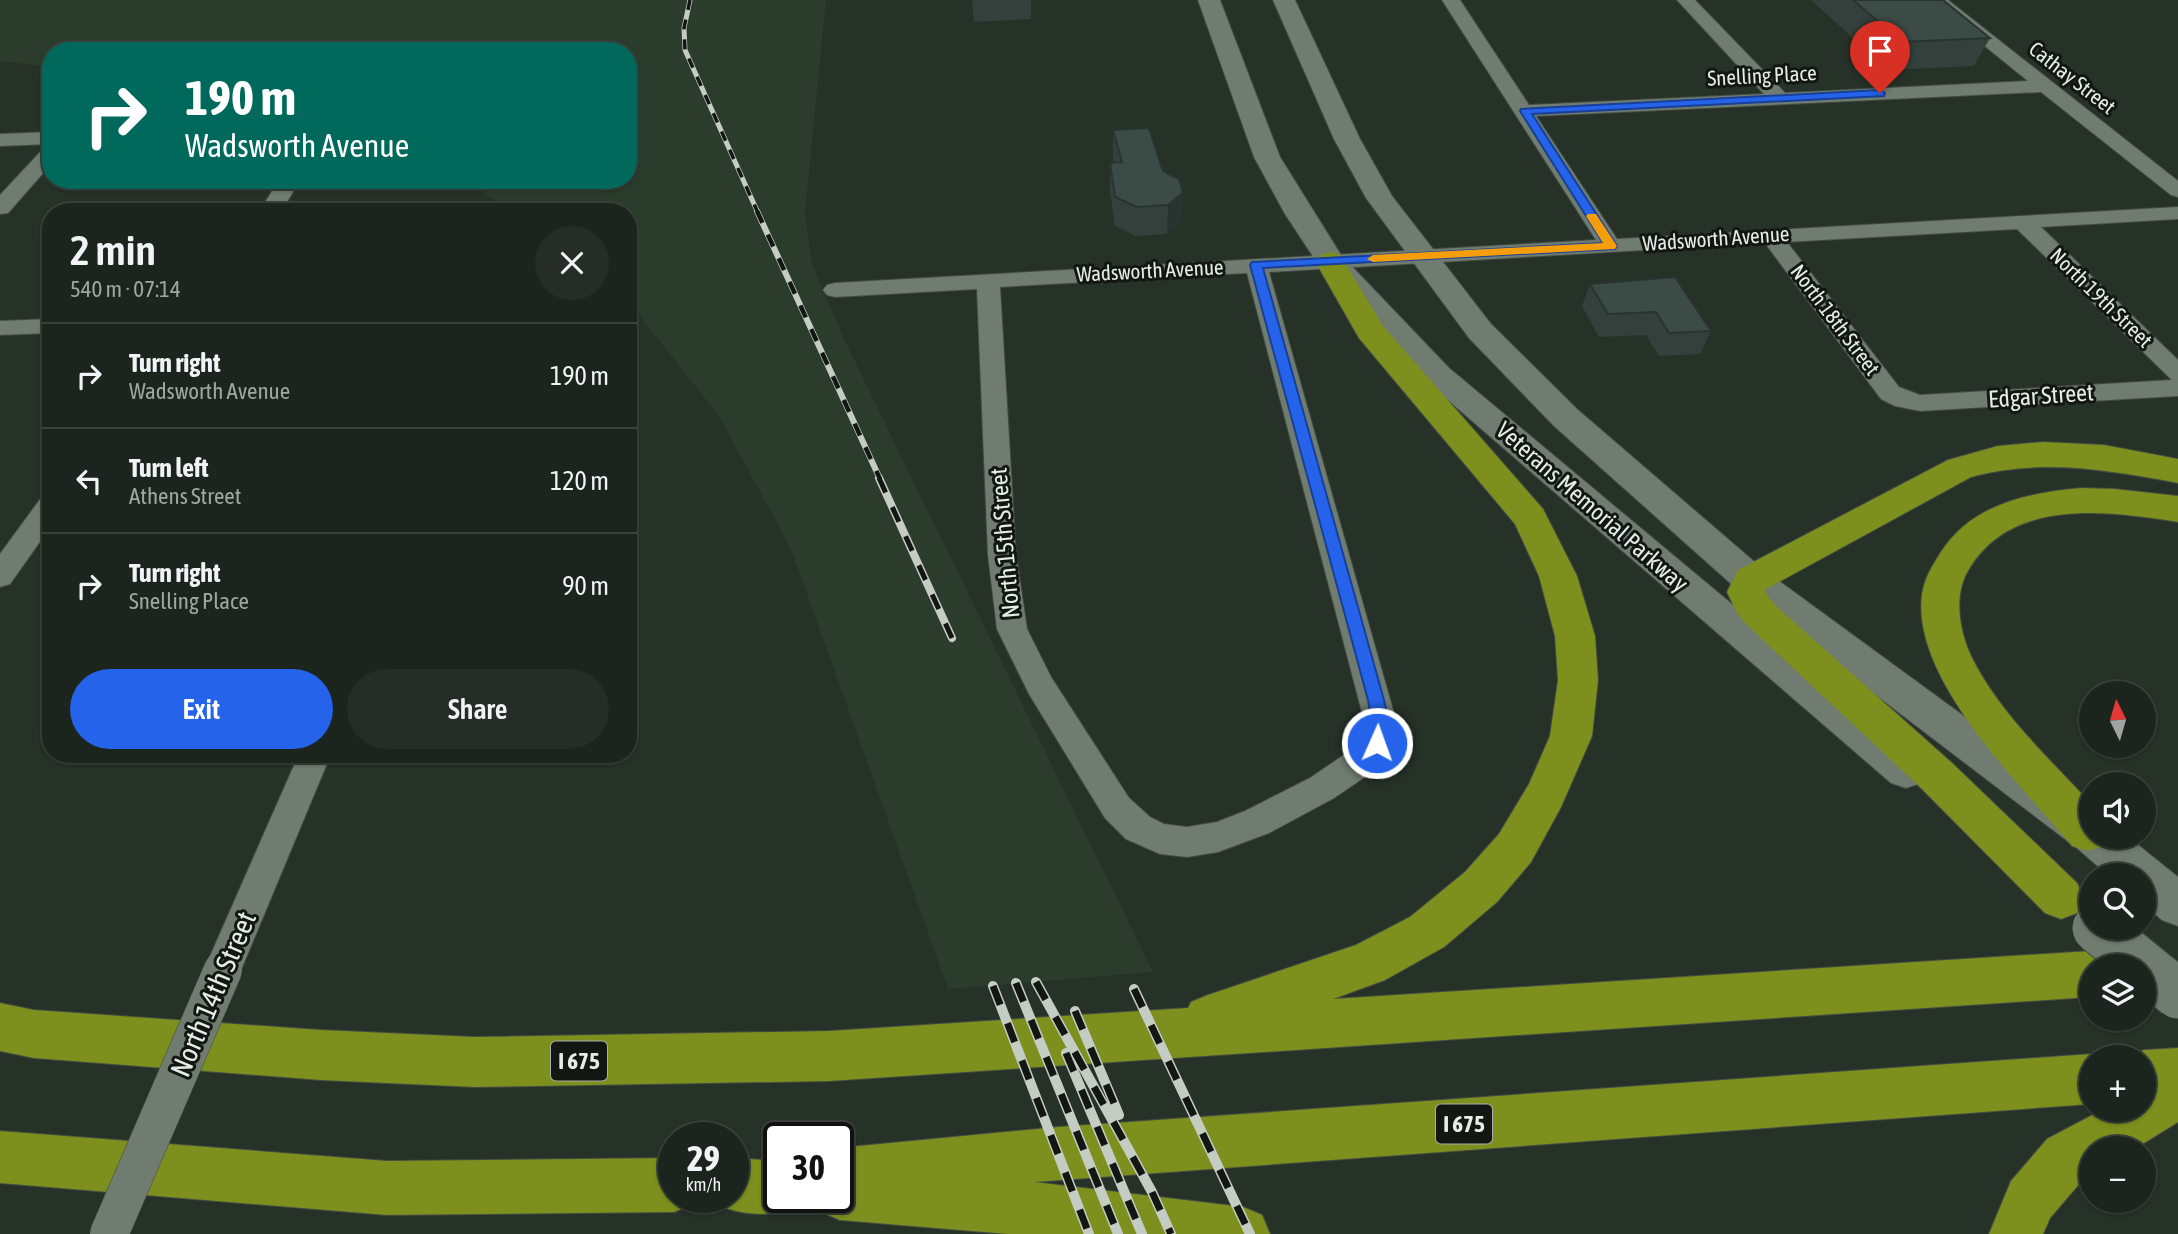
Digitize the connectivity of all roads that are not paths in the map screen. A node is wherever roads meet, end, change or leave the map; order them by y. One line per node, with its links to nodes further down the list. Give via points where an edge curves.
1 (1209, 0): 19 (street, Veterans Memorial Parkway, via 1268,157)
2 (1284, 0): 18 (street, Veterans Memorial Parkway, via 1347,139 1380,198)
3 (1451, 0): 8 (street)
4 (1686, 0): 7 (street)
5 (1937, 0): 6 (street, Cathay Street)
6 (2044, 86): 7 (street, Snelling Place); 12 (street, Cathay Street)
7 (1779, 98): 8 (street, Snelling Place)
8 (1525, 111): 17 (street)
9 (42, 138): 10 (street)
10 (0, 140)
11 (42, 162): 13 (street)
12 (2178, 191)
13 (0, 208)
14 (2178, 213): 15 (street, Wadsworth Avenue)
15 (2023, 222): 16 (street, Wadsworth Avenue); 25 (street, North 19th Street)
16 (1770, 235): 17 (street, Wadsworth Avenue); 27 (street, North 18th Street, via 1890,393)
17 (1611, 246): 18 (street, Wadsworth Avenue)
18 (1423, 255): 19 (street, Wadsworth Avenue); 32 (street, Veterans Memorial Parkway, via 1480,331 1566,418)
19 (1330, 261): 20 (street, Wadsworth Avenue); 38 (street, Veterans Memorial Parkway, via 1438,375); 46 (highway, via 1370,331 1530,518 1558,576 1575,636 1578,680 1572,736 1515,848 1481,887 1427,932 1368,964)
20 (1256, 265): 21 (street, Wadsworth Avenue); 21 (street, North 15th Street, via 1381,724 1377,743 1366,758 1322,788 1218,837 1187,842 1160,839 1138,828 1117,808 1040,685 1012,629 1002,555)
21 (988, 280): 22 (street, Wadsworth Avenue)
22 (835, 290)
23 (42, 326): 24 (street)
24 (0, 328)
25 (2178, 374)
26 (2178, 388): 27 (street, Edgar Street, via 1920,403)
27 (1904, 400)
28 (2178, 471): 32 (highway, via 2105,457 2043,454 1998,458 1960,468)
29 (2178, 509): 34 (highway, via 2104,500 2054,502 2019,510 1980,528 1956,552 1943,583 1939,611 1953,659 1981,707)
30 (42, 518): 31 (street)
31 (0, 576)
32 (1751, 580): 35 (street, Veterans Memorial Parkway); 39 (highway, via 1746,592 1761,615)
33 (311, 763): 55 (street, North 14th Street, bridge)
34 (2079, 820)
35 (2079, 825)
36 (2109, 849): 37 (street, Veterans Memorial Parkway)
37 (2158, 889)
38 (2079, 912)
39 (2079, 912)
40 (2113, 940): 44 (street, Veterans Memorial Parkway, bridge)
41 (2178, 969): 42 (highway)
42 (2156, 970)
43 (2079, 975): 46 (highway, I 675)
44 (2178, 994)
45 (0, 1027): 46 (highway, I 675, via 34,1034 475,1062 829,1056)
46 (1160, 1035)
47 (2178, 1073): 48 (highway)
48 (2156, 1074)
49 (2079, 1080): 52 (highway, I 675, via 1058,1153)
50 (2178, 1091): 57 (highway, via 2066,1158 2029,1200)
51 (0, 1157): 53 (highway, via 387,1188)
52 (854, 1173)
53 (658, 1185)
54 (854, 1193): 56 (highway, via 1082,1213)
55 (109, 1234)
56 (1242, 1234)
57 (2016, 1234)

